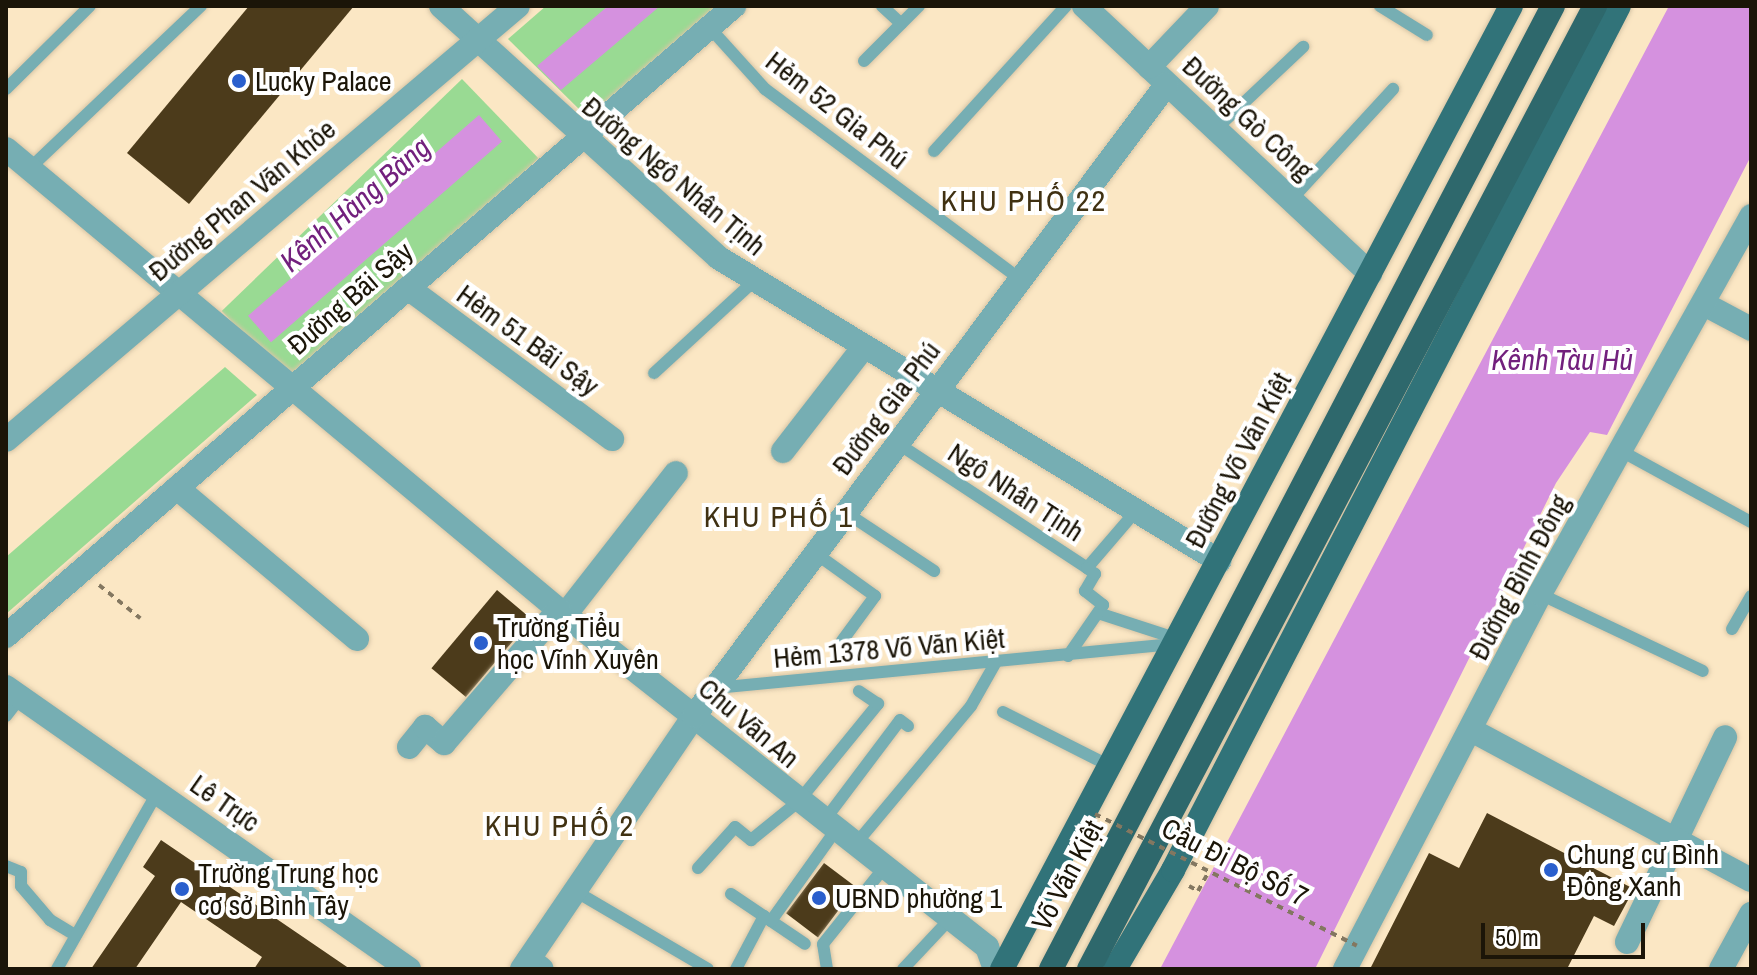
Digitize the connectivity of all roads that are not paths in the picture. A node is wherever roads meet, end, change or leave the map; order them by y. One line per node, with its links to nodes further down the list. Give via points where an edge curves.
1 (90, 6): 23 (lane)
2 (201, 6): 29 (lane)
3 (441, 6): 19 (street, Đường Ngô Nhân Tịnh)
4 (518, 6): 19 (street, Đường Phan Văn Khỏe)
5 (734, 6): 17 (street, Đường Bãi Sậy)
6 (882, 6): 16 (lane)
7 (919, 6): 16 (lane)
8 (1066, 6): 28 (lane)
9 (1207, 6): 22 (street, Đường Gia Phú)
10 (1380, 6): 18 (lane)
11 (1511, 6): 32 (main road, Đường Võ Văn Kiệt)
12 (1553, 6): 107 (highway, Võ Văn Kiệt)
13 (1595, 6): 81 (highway)
14 (1619, 6): 81 (main road)
15 (1098, 11): 22 (street, Đường Gò Công)
16 (901, 24): 21 (lane)
17 (709, 27): 26 (street, Đường Bãi Sậy); 33 (lane, Hẻm 52 Gia Phú, via 765,89)
18 (1427, 35)
19 (477, 41): 26 (street, Đường Ngô Nhân Tịnh); 36 (street, Đường Phan Văn Khỏe)
20 (1303, 47): 25 (lane)
21 (864, 61)
22 (1158, 75): 25 (street, Đường Gò Công); 33 (street, Đường Gia Phú)
23 (6, 89)
24 (1393, 89): 30 (lane)
25 (1216, 129): 30 (street, Đường Gò Công)
26 (580, 139): 34 (street, Đường Ngô Nhân Tịnh); 35 (street, Đường Bãi Sậy)
27 (6, 149): 29 (street, Chu Văn An)
28 (934, 151)
29 (30, 168): 36 (street, Chu Văn An)
30 (1291, 200): 32 (street, Đường Gò Công)
31 (1751, 216): 37 (street, Đường Bình Đông)
32 (1370, 274): 54 (main road, Đường Võ Văn Kiệt)
33 (1020, 279): 42 (street, Đường Gia Phú)
34 (753, 282): 39 (street, Đường Ngô Nhân Tịnh); 40 (lane)
35 (408, 288): 41 (street, Đường Bãi Sậy); 43 (street, Hẻm 51 Bãi Sậy)
36 (178, 293): 41 (street, Chu Văn An); 44 (street, Đường Phan Văn Khỏe)
37 (1704, 304): 38 (street); 47 (street, Đường Bình Đông)
38 (1751, 329)
39 (863, 348): 42 (street, Đường Ngô Nhân Tịnh); 46 (street)
40 (654, 373)
41 (292, 389): 49 (street, Đường Bãi Sậy); 59 (street, Chu Văn An)
42 (935, 391): 45 (street, Đường Gia Phú); 51 (street, Đường Ngô Nhân Tịnh)
43 (612, 439)
44 (6, 440)
45 (897, 443): 50 (street, Đường Gia Phú); 55 (lane, Ngô Nhân Tịnh)
46 (783, 451)
47 (1623, 452): 52 (lane); 57 (street, Đường Bình Đông)
48 (676, 473): 59 (street)
49 (177, 488): 62 (street, Đường Bãi Sậy); 63 (street)
50 (845, 512): 53 (street, Đường Gia Phú); 56 (lane)
51 (1135, 512): 54 (street, Đường Ngô Nhân Tịnh); 55 (lane, Ngô Nhân Tịnh)
52 (1751, 522)
53 (815, 553): 64 (lane, via 875,596); 69 (street, Đường Gia Phú)
54 (1219, 561): 65 (main road, Đường Võ Văn Kiệt)
55 (1087, 568): 60 (lane, via 1095,574 1085,591 1103,605)
56 (934, 571)
57 (1540, 594): 68 (lane); 75 (street, Đường Bình Đông)
58 (1751, 596): 61 (lane)
59 (562, 612): 73 (street, Chu Văn An); 77 (street, via 444,743 425,727)
60 (1098, 613): 65 (lane); 66 (lane)
61 (1732, 629)
62 (6, 636)
63 (357, 639)
64 (842, 641)
65 (1176, 641): 66 (lane, Hẻm 1378 Võ Văn Kiệt); 78 (main road, Đường Võ Văn Kiệt)
66 (1068, 656): 67 (lane, Hẻm 1378 Võ Văn Kiệt)
67 (996, 662): 69 (lane, Hẻm 1378 Võ Văn Kiệt); 82 (lane, via 971,706)
68 (1703, 671)
69 (715, 688): 73 (street, Đường Gia Phú)
70 (859, 691): 80 (lane, via 878,704)
71 (11, 700): 79 (street, Lê Trực)
72 (1003, 712): 78 (lane)
73 (694, 716): 80 (street, Chu Văn An); 88 (street, Đường Gia Phú)
74 (908, 726): 82 (lane, via 900,720)
75 (1473, 731): 83 (street); 110 (street, Đường Bình Đông)
76 (1725, 737): 83 (street)
77 (409, 747)
78 (1110, 766): 94 (main road, Đường Võ Văn Kiệt)
79 (157, 793): 93 (lane); 101 (street, Lê Trực)
80 (798, 802): 82 (street, Chu Văn An); 85 (lane, via 751,840 735,827)
81 (1178, 829): 108 (highway); 109 (main road)
82 (838, 832): 86 (street, Chu Văn An); 91 (lane)
83 (1675, 838): 87 (street); 95 (street)
84 (6, 866): 93 (lane, via 21,872 21,886 50,920)
85 (698, 868)
86 (883, 869): 92 (street, Chu Văn An); 104 (lane, via 823,944)
87 (1751, 880)
88 (575, 891): 98 (lane); 99 (street, Đường Gia Phú)
89 (731, 894): 91 (lane)
90 (1751, 914): 111 (street)
91 (768, 918): 96 (lane); 103 (lane)
92 (950, 919): 97 (street, Chu Văn An); 105 (lane)
93 (72, 933): 100 (lane)
94 (1016, 941): 97 (street, Chu Văn An); 106 (main road, Võ Văn Kiệt)
95 (1627, 942)
96 (805, 944)
97 (991, 958)
98 (679, 964): 102 (lane)
99 (531, 966)
100 (57, 969)
101 (409, 969)
102 (708, 969)
103 (736, 969)
104 (827, 969)
105 (903, 969)
106 (1002, 969)
107 (1051, 969)
108 (1089, 969)
109 (1115, 969)
110 (1345, 969)
111 (1721, 969)

